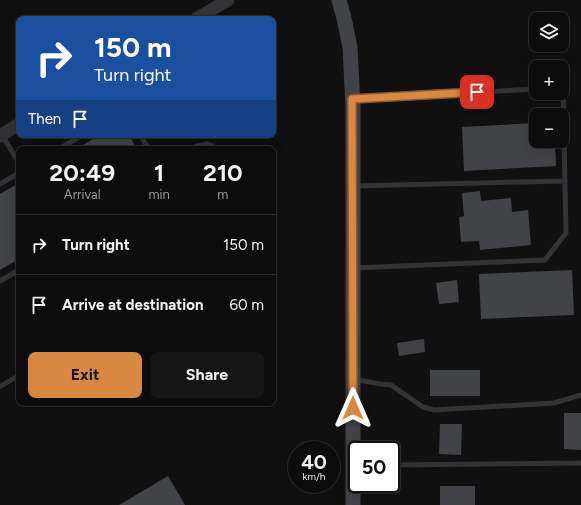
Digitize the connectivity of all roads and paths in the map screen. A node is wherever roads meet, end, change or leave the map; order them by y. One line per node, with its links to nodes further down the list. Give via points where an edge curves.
1 (228, 0): 3 (street)
2 (339, 0): 5 (main road, via 350,47)
3 (201, 16)
4 (529, 89): 5 (lane)
5 (352, 99): 17 (main road)
6 (563, 100): 15 (lane)
7 (16, 126): 8 (street)
8 (1, 135): 13 (lane)
9 (77, 138): 10 (lane)
10 (64, 146)
11 (197, 146): 12 (lane)
12 (212, 146)
13 (16, 158)
14 (16, 175): 16 (lane)
15 (565, 181): 17 (lane); 18 (lane, via 566,233 546,260)
16 (0, 184)
17 (353, 186): 18 (main road)
18 (353, 268): 22 (main road)
19 (16, 272): 20 (lane)
20 (0, 281)
21 (16, 377): 23 (lane)
22 (353, 379): 24 (lane, via 390,385 423,407 434,410 554,403); 25 (main road)
23 (0, 387)
24 (581, 395)
25 (354, 441)
26 (581, 463): 27 (lane)
27 (400, 465)
28 (354, 493): 29 (main road)
29 (354, 505)

